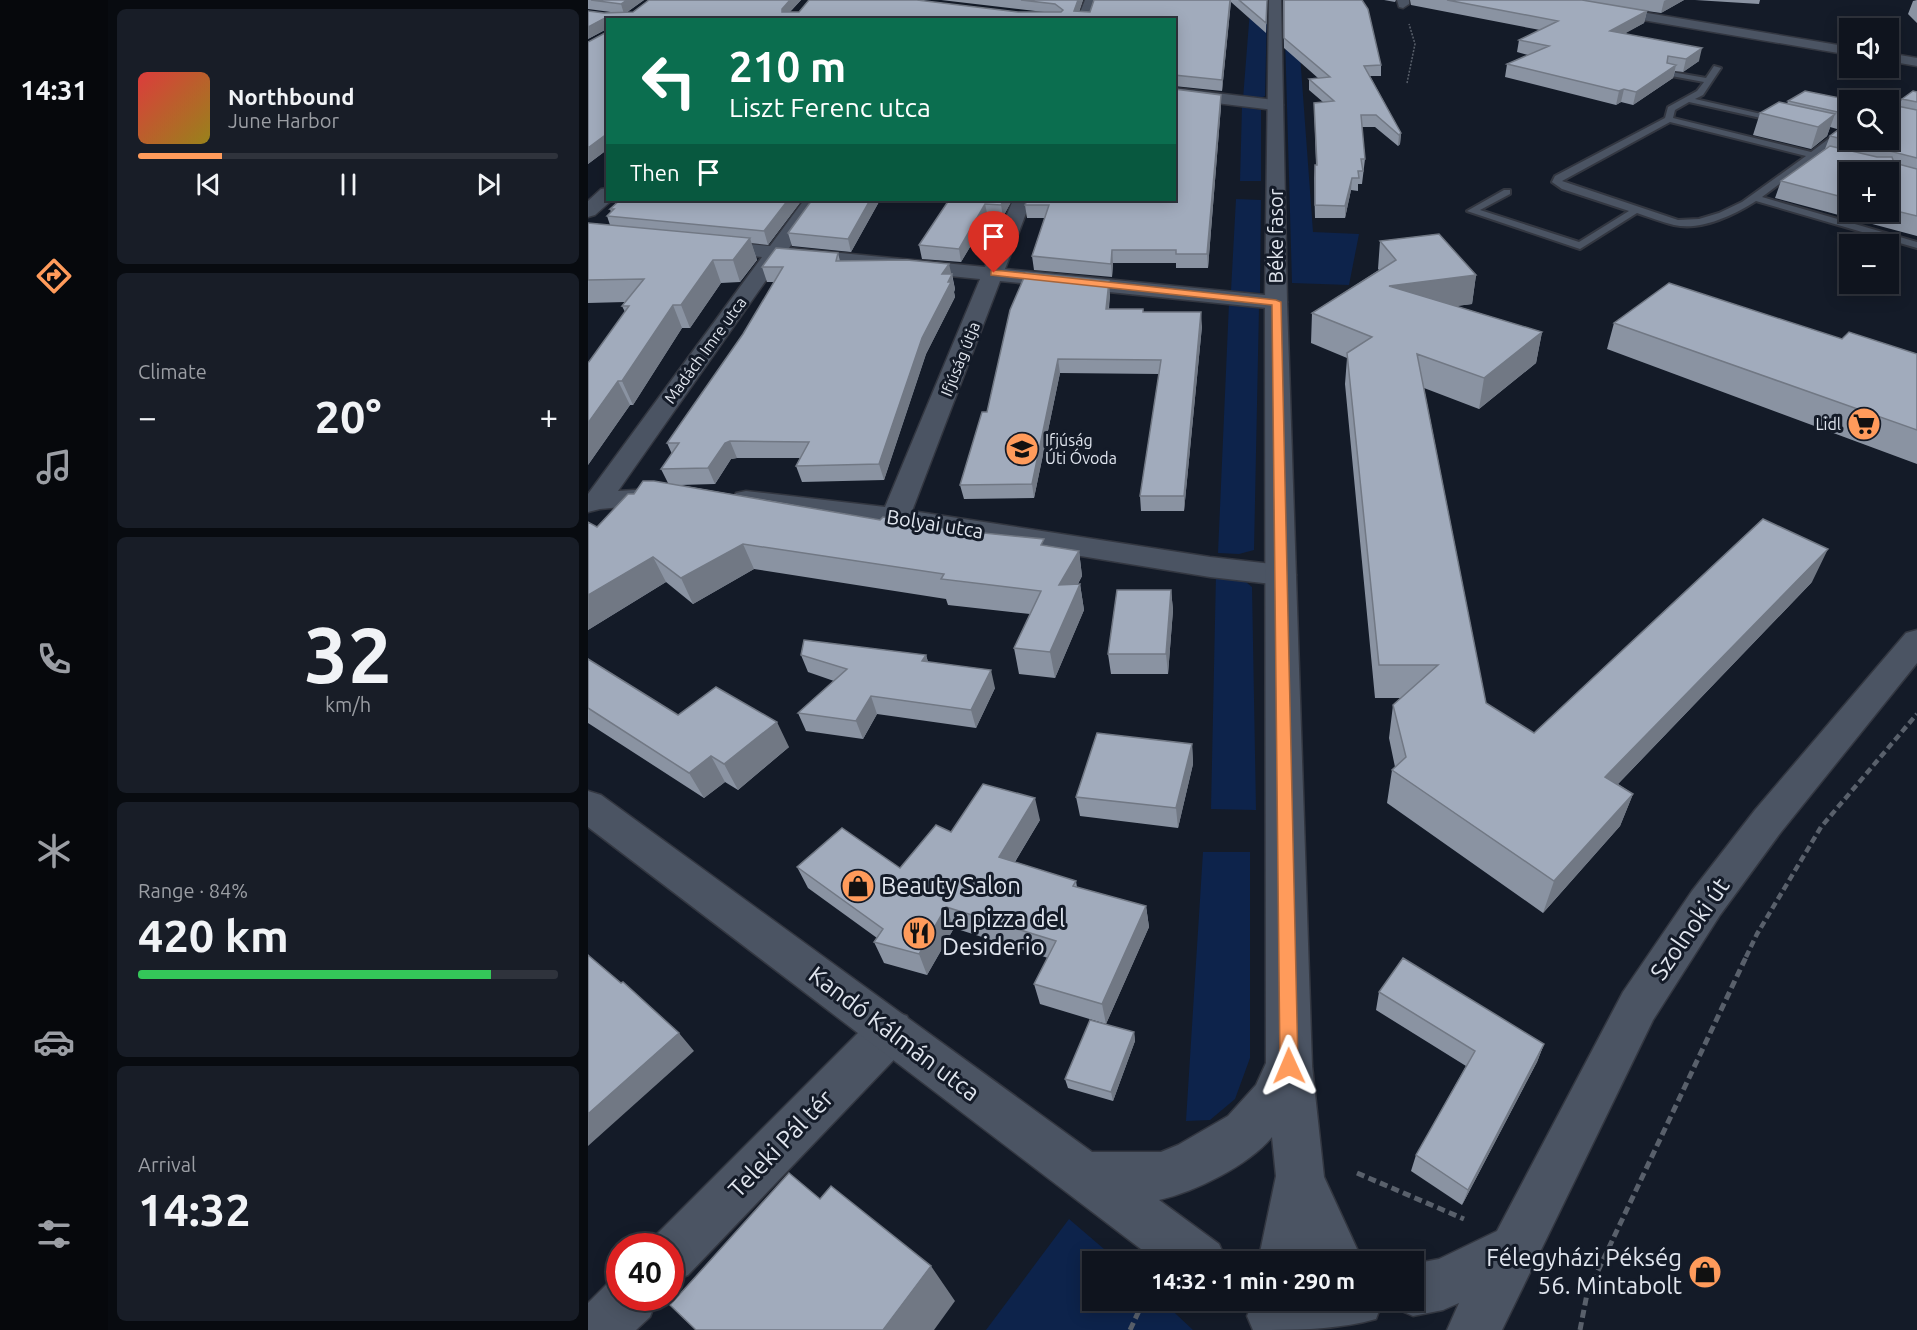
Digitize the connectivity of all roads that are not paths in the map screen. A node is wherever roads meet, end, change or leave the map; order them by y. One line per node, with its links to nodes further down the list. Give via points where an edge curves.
1 (1091, 0): 4 (street)
2 (1275, 0): 14 (street, Béke fasor)
3 (1548, 0): 5 (street)
4 (1084, 18)
5 (1839, 49)
6 (1899, 59): 7 (street)
7 (1917, 62)
8 (1717, 68): 10 (lane)
9 (1669, 73): 10 (lane)
10 (1709, 81): 12 (lane)
11 (1176, 93): 14 (street)
12 (1688, 100): 16 (lane, via 1671,109); 17 (lane)
13 (1899, 101): 15 (lane)
14 (1275, 105): 33 (street, Béke fasor)
15 (1917, 105)
16 (1670, 119): 20 (lane); 27 (lane, via 1558,178 1557,182 1565,187)
17 (1792, 123)
18 (1827, 131): 19 (lane)
19 (1838, 134): 20 (lane)
20 (1811, 155): 21 (lane); 24 (lane)
21 (1839, 162)
22 (1507, 192): 27 (lane, via 1472,210 1580,246)
23 (606, 195): 28 (street)
24 (1754, 198): 27 (lane, via 1724,216 1690,224); 30 (lane)
25 (812, 201): 31 (street, Madách Imre utca)
26 (1022, 201): 32 (street, Ifjúság útja)
27 (1636, 210)
28 (588, 212)
29 (693, 244): 31 (street)
30 (1917, 244)
31 (775, 252): 32 (street); 34 (street, Madách Imre utca)
32 (994, 273): 33 (street); 35 (street, Ifjúság útja)
33 (1276, 302): 36 (street, Béke fasor)
34 (593, 502): 35 (street, Bolyai utca, via 662,496 745,499)
35 (895, 517): 36 (street, Bolyai utca)
36 (1281, 575): 40 (street, Béke fasor)
37 (1917, 641): 44 (street, Szolnoki út, via 1768,821 1706,903 1638,1005)
38 (588, 806): 39 (street, Kandó Kálmán utca)
39 (891, 1031): 41 (street, Kandó Kálmán utca); 43 (street, Teleki Pál tér)
40 (1289, 1066): 41 (street, via 1272,1101 1245,1133 1191,1165 1161,1176); 42 (street, Béke fasor)
41 (1086, 1176): 45 (street, Kandó Kálmán utca)
42 (1300, 1176): 46 (street, Béke fasor); 47 (street)
43 (684, 1243)
44 (1515, 1249): 48 (street, via 1443,1284); 53 (street, Szolnoki út)
45 (1186, 1251)
46 (1286, 1251)
47 (1332, 1251)
48 (1424, 1288)
49 (618, 1311): 52 (street)
50 (1297, 1311): 51 (street)
51 (1275, 1315)
52 (599, 1330)
53 (1474, 1330)

